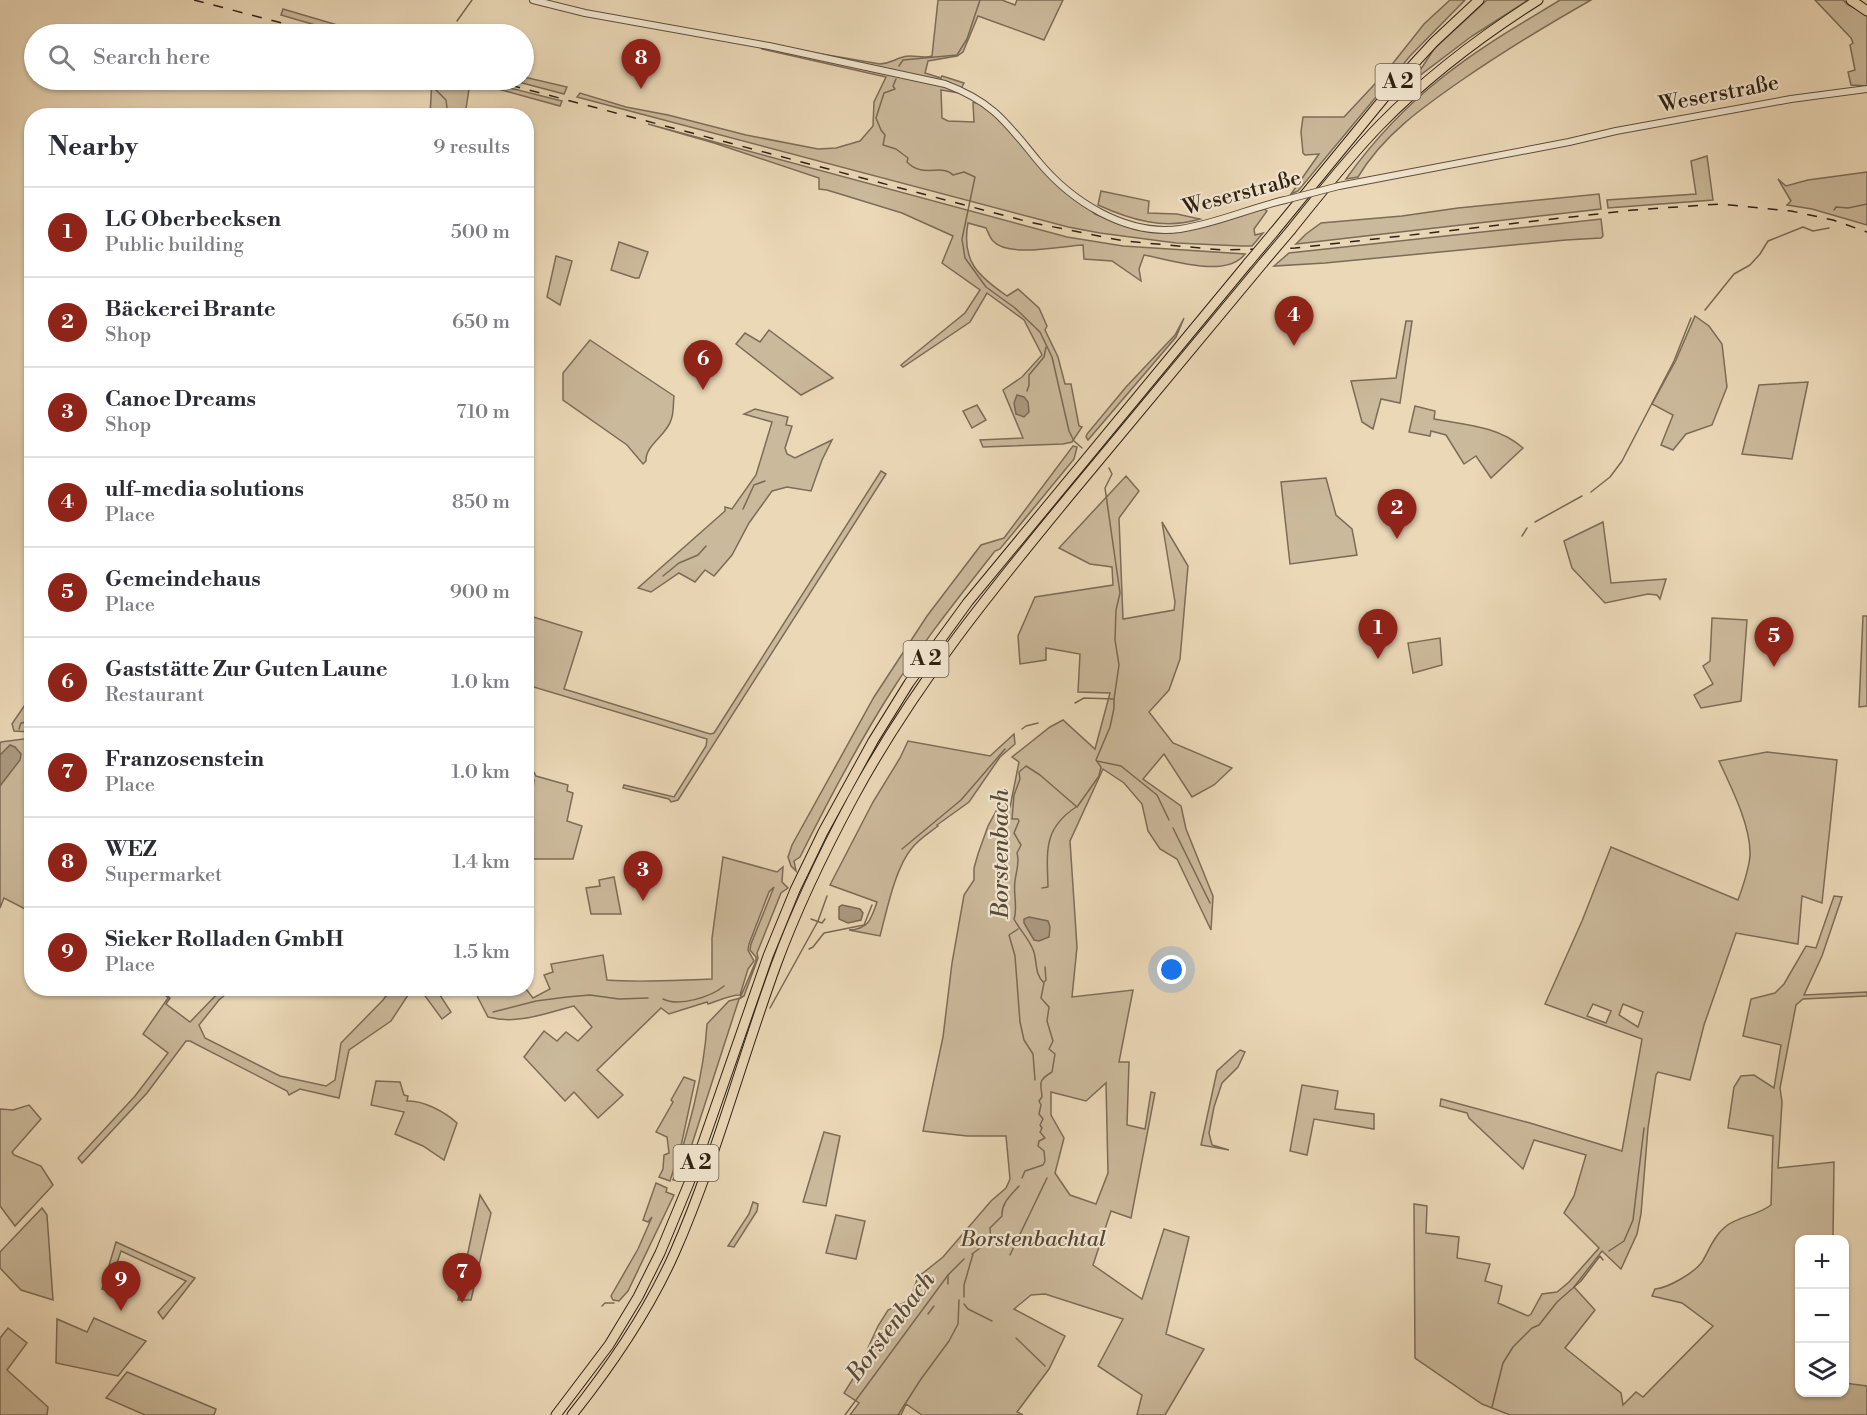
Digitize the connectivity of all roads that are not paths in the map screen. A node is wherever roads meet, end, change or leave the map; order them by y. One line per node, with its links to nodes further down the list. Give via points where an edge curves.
1 (533, 0): 6 (street, Weserstraße, bridge, via 945,84 970,95 1005,120 1049,174 1095,210 1126,223 1159,229 1179,229 1339,186 1616,131)
2 (1479, 0): 7 (highway, A 2, bridge, via 1398,81 968,602 909,683 844,791 795,890 660,1253 609,1345)
3 (1538, 0): 8 (highway, A 2, bridge, via 1455,56 1360,146 977,608 920,688 854,798 807,893 778,961 701,1185 672,1257 628,1336)
4 (1851, 0): 5 (highway)
5 (1867, 11)
6 (1867, 89)
7 (556, 1415)
8 (572, 1415)

